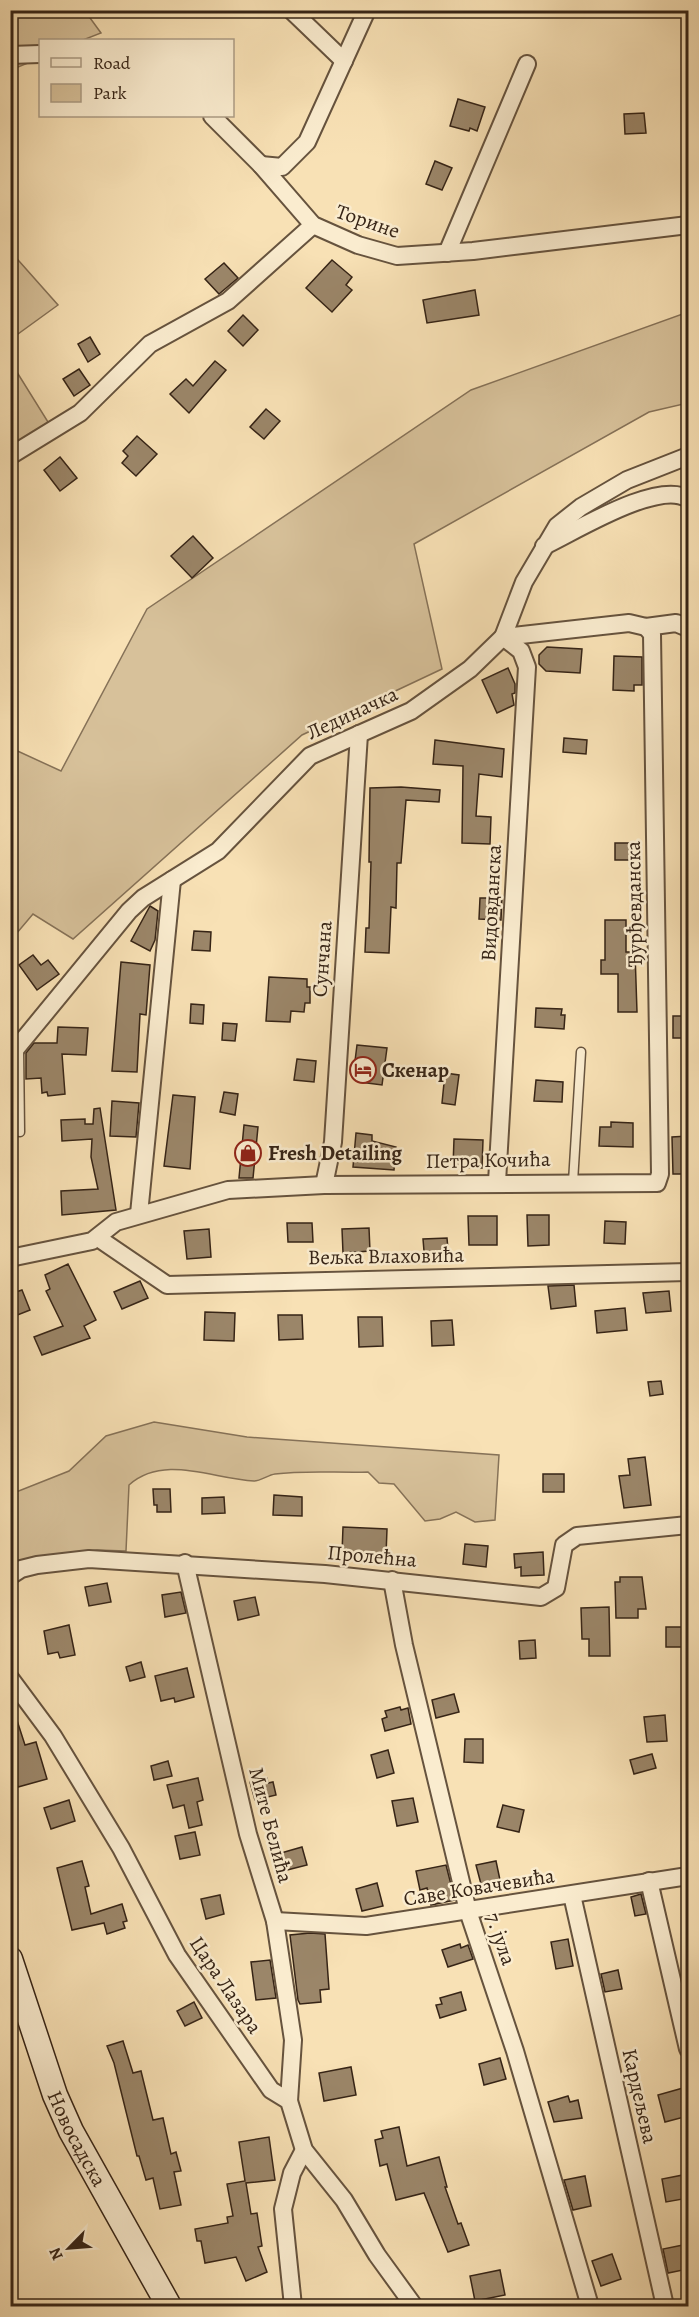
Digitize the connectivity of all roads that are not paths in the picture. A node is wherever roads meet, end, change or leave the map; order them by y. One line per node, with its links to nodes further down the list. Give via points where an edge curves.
1 (291, 10): 5 (street)
2 (367, 10): 5 (street)
3 (39, 54): 4 (street)
4 (10, 55)
5 (344, 61): 8 (street, via 308,142 282,167)
6 (527, 64): 11 (street)
7 (213, 117): 8 (street, Торине)
8 (261, 165): 9 (street, Торине)
9 (313, 225): 11 (street, Торине, via 358,245 397,256); 12 (street, via 228,301 150,344 80,412)
10 (688, 225): 11 (street, Торине)
11 (447, 253)
12 (10, 456)
13 (688, 456): 15 (street, Лединачка, via 627,480 581,507 557,526)
14 (688, 499): 15 (street, via 682,495 654,495)
15 (543, 547): 18 (street, Лединачка, via 524,582)
16 (646, 627): 17 (street, via 676,623); 18 (street, via 629,623); 26 (street, Ђурђевданска, via 652,634 660,1174)
17 (688, 628)
18 (503, 637): 19 (street, Лединачка, via 470,669 411,711); 24 (street, Видовданска, via 521,651 526,667)
19 (359, 734): 20 (street, Лединачка, via 310,756 218,851); 27 (street, Сунчана, via 333,1142)
20 (172, 880): 21 (street, Лединачка, via 129,911); 28 (street)
21 (15, 1050): 23 (lane)
22 (581, 1052): 25 (lane)
23 (20, 1132)
24 (497, 1182): 25 (street, Петра Кочића); 27 (street, Петра Кочића)
25 (573, 1182): 26 (street, Петра Кочића)
26 (657, 1183)
27 (324, 1185): 28 (street, Петра Кочића, via 228,1190)
28 (140, 1214): 29 (street, Петра Кочића, via 109,1225)
29 (98, 1238): 30 (street, Петра Кочића); 31 (street, Вељка Влаховића, via 167,1285)
30 (10, 1258)
31 (688, 1272)
32 (688, 1525): 35 (street, Пролећна, via 577,1536 561,1552 556,1588 541,1597)
33 (185, 1563): 34 (street, Пролећна, via 89,1559 37,1565); 35 (street, Пролећна); 41 (street, Мите Белића, via 248,1834)
34 (10, 1576)
35 (392, 1580): 40 (street, 7. јула)
36 (10, 1678): 45 (street, Цара Лазара, via 53,1736 121,1848 177,1955 271,2090)
37 (688, 1876): 38 (street, Саве Ковачевића)
38 (650, 1881): 39 (street, Саве Ковачевића); 44 (street)
39 (572, 1895): 40 (street, Саве Ковачевића); 51 (street, Кардељева)
40 (468, 1911): 41 (street, Саве Ковачевића, via 366,1926); 50 (street, 7. јула, via 515,2051)
41 (275, 1921): 45 (street, Мите Белића, via 293,2040)
42 (10, 1959): 43 (main road, Новосадска)
43 (16, 1994): 47 (main road, Новосадска, via 71,2131)
44 (688, 2049)
45 (289, 2101): 46 (street)
46 (304, 2150): 48 (street, via 292,2173 283,2209); 49 (street, via 344,2200 376,2255)
47 (169, 2307)
48 (293, 2307)
49 (414, 2307)
50 (590, 2307)
51 (665, 2307)

